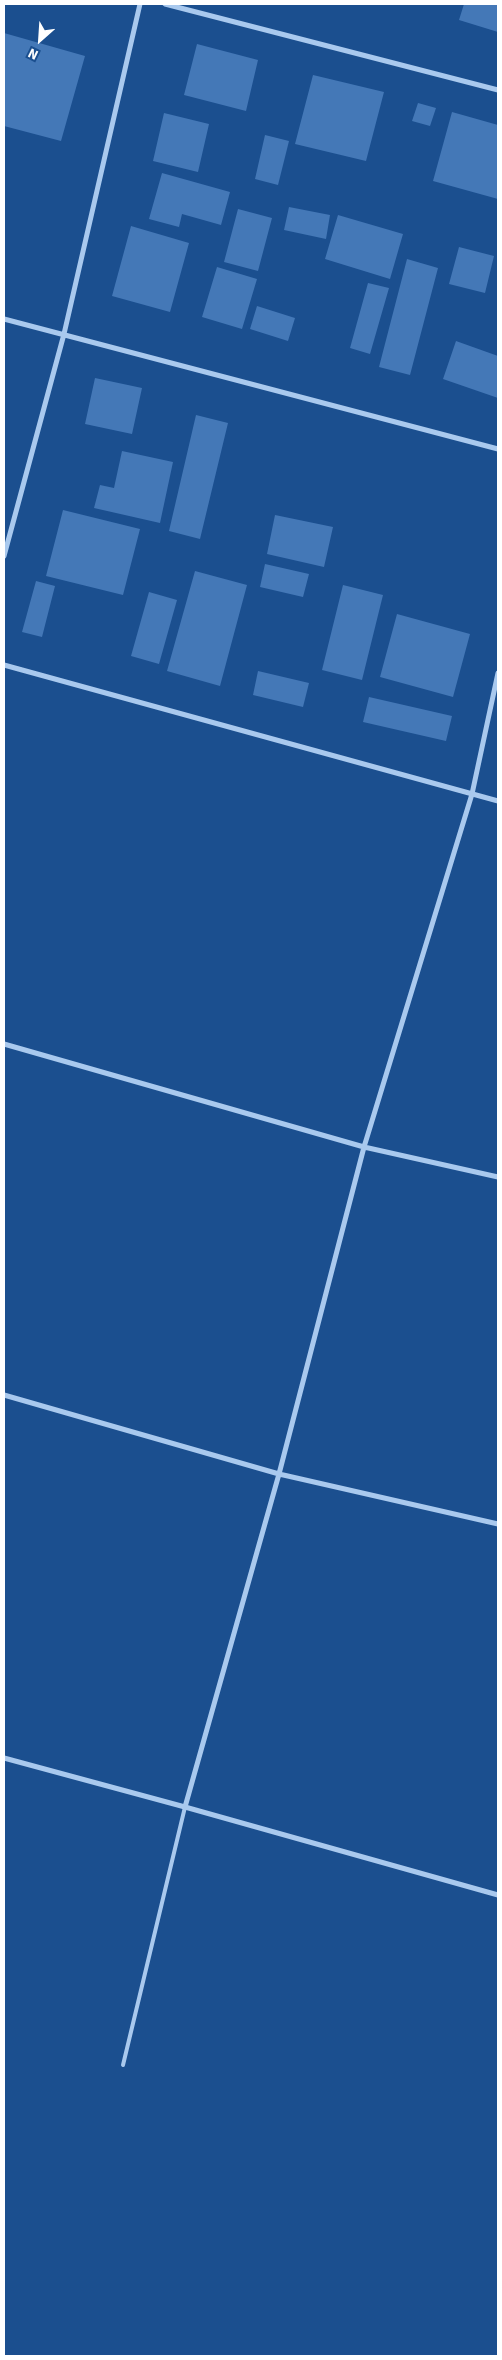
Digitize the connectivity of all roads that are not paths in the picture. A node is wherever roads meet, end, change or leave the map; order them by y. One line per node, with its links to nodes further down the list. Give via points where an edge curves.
1 (140, 4): 5 (street)
2 (165, 4): 3 (street)
3 (498, 90)
4 (4, 318): 5 (street)
5 (64, 334): 6 (street); 7 (street)
6 (498, 449)
7 (4, 556)
8 (4, 665): 10 (street)
9 (498, 673): 10 (street)
10 (472, 794): 11 (street); 13 (street)
11 (498, 801)
12 (4, 1044): 13 (street)
13 (364, 1147): 14 (street); 16 (street)
14 (498, 1177)
15 (4, 1395): 16 (street)
16 (279, 1474): 17 (street); 19 (street)
17 (498, 1524)
18 (4, 1758): 19 (street)
19 (185, 1806): 20 (street); 21 (lane)
20 (498, 1895)
21 (123, 2065)

